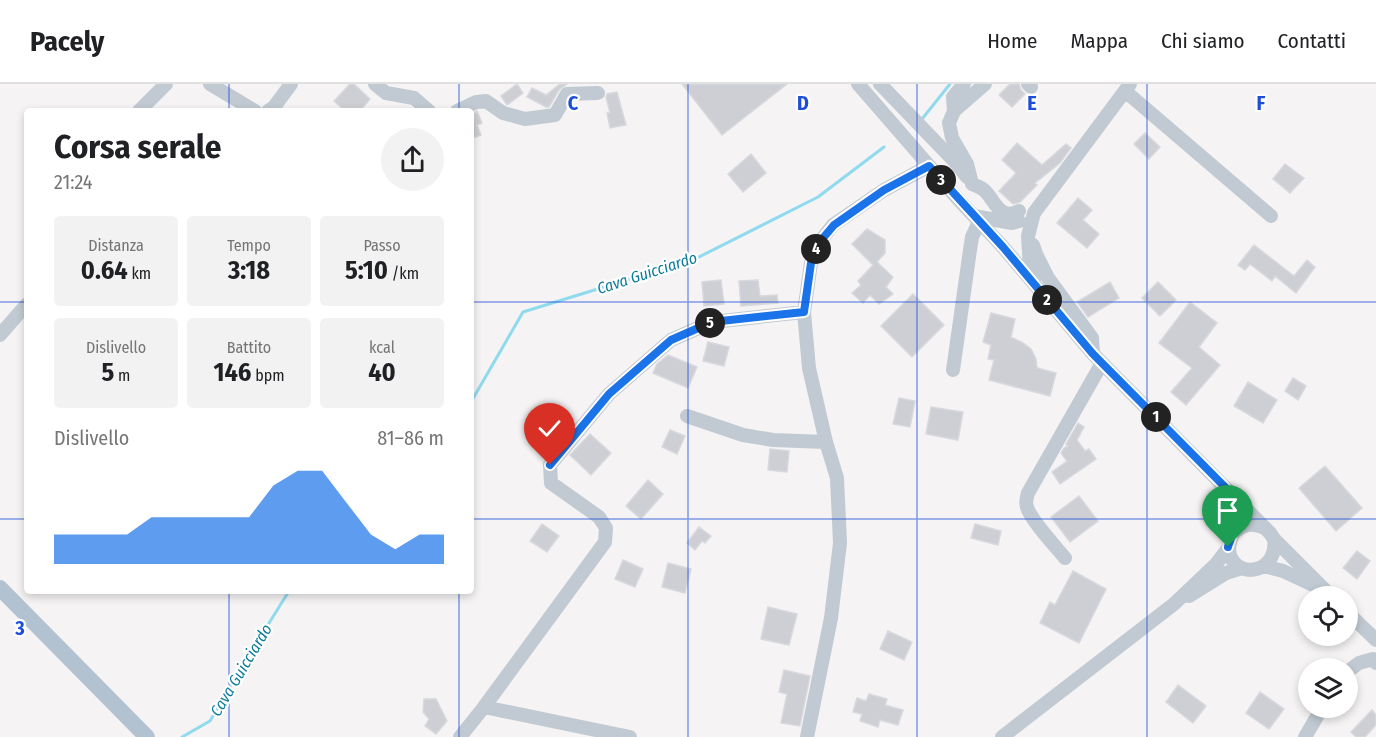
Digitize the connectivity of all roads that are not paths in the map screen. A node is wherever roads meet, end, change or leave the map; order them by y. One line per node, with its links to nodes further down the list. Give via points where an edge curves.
1 (166, 84): 11 (street)
2 (210, 84): 12 (street)
3 (291, 84): 13 (street)
4 (375, 84): 14 (street, via 386,93 414,98)
5 (858, 84): 17 (street)
6 (880, 84): 18 (street)
7 (964, 84): 16 (street, via 953,97)
8 (985, 84): 16 (street)
9 (1128, 88): 20 (street); 23 (street)
10 (598, 93): 15 (street, via 567,94 555,115 525,119 503,113 486,101)
11 (142, 108)
12 (250, 108)
13 (272, 108)
14 (426, 108)
15 (464, 108)
16 (954, 111): 18 (street, via 949,123 952,138 967,164)
17 (929, 166): 19 (street); 27 (street, via 884,190 834,225 818,244 811,263)
18 (972, 184): 19 (street); 21 (street, via 984,189 1005,214)
19 (957, 198): 22 (street)
20 (1271, 216)
21 (1016, 217): 22 (street); 23 (street); 24 (street)
22 (977, 219): 24 (street); 30 (street)
23 (1030, 225): 24 (street, via 1018,242); 25 (street, via 1030,268); 29 (street, via 1036,254 1048,278 1092,338)
24 (1003, 247): 25 (street)
25 (1035, 286): 29 (street)
26 (24, 307): 28 (street)
27 (804, 312): 32 (street, via 809,368); 48 (street, via 712,322 671,340 609,394 550,465 551,483 600,518 606,528 606,542)
28 (0, 335)
29 (1098, 359): 33 (street); 37 (street, via 1026,501 1032,516)
30 (953, 370)
31 (687, 416): 32 (street, via 743,435)
32 (826, 442): 53 (street, via 837,478 840,543 831,618)
33 (1225, 487): 34 (street); 36 (street)
34 (1265, 528): 35 (street); 36 (street, via 1244,525)
35 (1274, 539): 38 (street, via 1274,554); 41 (street)
36 (1231, 540): 39 (street, via 1232,560); 43 (street, via 1216,562)
37 (1065, 558)
38 (1264, 566): 39 (street); 40 (street)
39 (1242, 568): 43 (street, via 1226,573)
40 (1312, 586)
41 (1320, 586)
42 (0, 588): 50 (main road)
43 (1174, 604): 54 (street)
44 (1358, 623): 45 (street)
45 (1376, 640)
46 (1376, 663): 47 (street, via 1373,659)
47 (1358, 664)
48 (484, 707): 51 (street); 52 (street)
49 (1316, 718): 55 (street)
50 (147, 737)
51 (460, 737)
52 (630, 737)
53 (807, 737)
54 (1002, 737)
55 (1305, 737)

